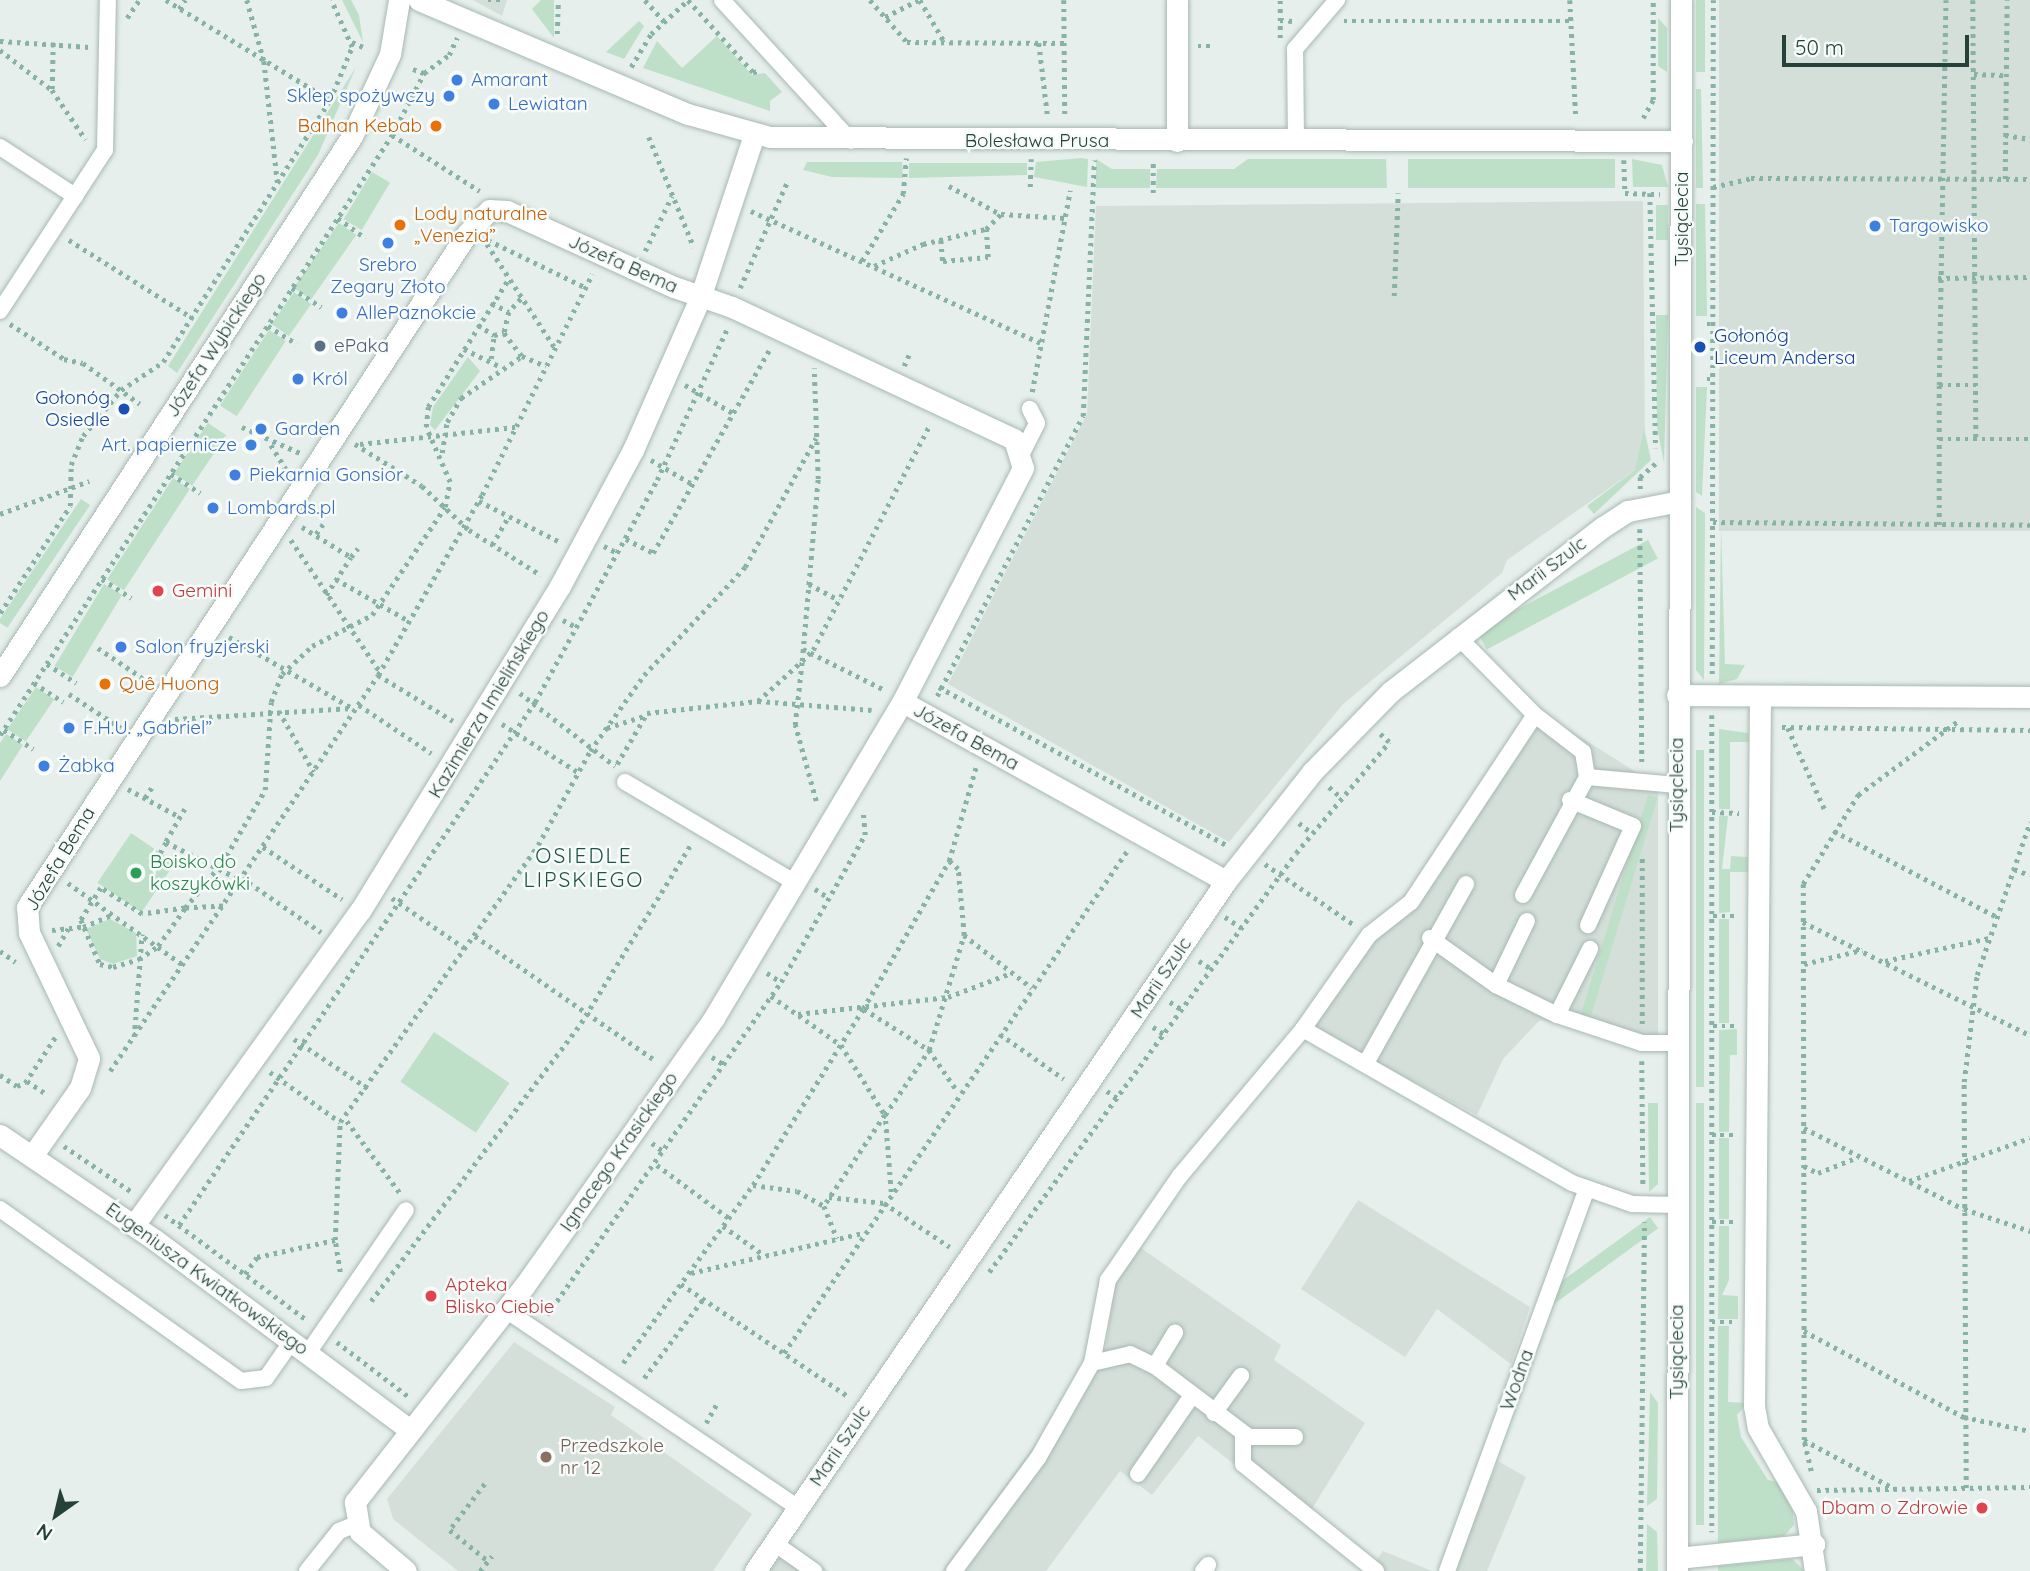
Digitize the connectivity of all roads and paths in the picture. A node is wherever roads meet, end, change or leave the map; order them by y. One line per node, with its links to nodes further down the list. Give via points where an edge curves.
1 (108, 0): 41 (lane)
2 (166, 0): 27 (path)
3 (185, 0): 27 (path)
4 (247, 0): 44 (path)
5 (322, 0): 26 (path)
6 (399, 0): 200 (street, Józefa Wybickiego, via 390,54 352,136)
7 (419, 0): 43 (street, Bolesława Prusa)
8 (488, 0): 9 (path)
9 (504, 0)
10 (558, 0): 43 (path)
11 (645, 0): 32 (path)
12 (688, 0): 32 (path)
13 (723, 0): 61 (lane)
14 (870, 0): 28 (path)
15 (919, 0): 28 (path); 37 (path)
16 (1065, 0): 39 (path)
17 (1177, 0): 64 (street)
18 (1337, 0): 30 (lane)
19 (1570, 0): 31 (path)
20 (1653, 0): 55 (path, via 1652,106 1645,117)
21 (1681, 0): 66 (street, Tysiąclecia)
22 (1713, 0): 79 (path)
23 (1946, 0): 72 (path)
24 (1973, 0): 48 (path)
25 (2007, 0): 49 (path)
26 (332, 1): 36 (path)
27 (179, 9): 44 (path)
28 (886, 18): 37 (path, via 907,42)
29 (1280, 20): 30 (path)
30 (1317, 21): 31 (path); 65 (lane, via 1295,49)
31 (1571, 21): 54 (path)
32 (665, 22): 45 (path)
33 (458, 34): 47 (path, via 449,55)
34 (0, 41): 35 (path)
35 (52, 42): 41 (path); 50 (path)
36 (352, 42): 40 (path); 51 (path)
37 (945, 43): 38 (path)
38 (1039, 43): 39 (path); 52 (path)
39 (1065, 43): 53 (path)
40 (363, 47)
41 (107, 49): 69 (lane)
42 (0, 50): 50 (path)
43 (557, 59): 57 (street, Bolesława Prusa)
44 (264, 61): 51 (path); 76 (path)
45 (631, 67)
46 (413, 69): 47 (path)
47 (424, 73): 56 (path)
48 (1974, 74): 49 (path); 73 (path)
49 (2007, 75): 58 (path)
50 (52, 90): 69 (path, via 71,124)
51 (330, 100): 76 (path)
52 (1048, 118)
53 (1065, 118)
54 (1576, 119)
55 (1630, 119)
56 (392, 135): 88 (path); 90 (path, via 483,192)
57 (754, 135): 61 (street, Bolesława Prusa); 86 (street, Kazimierza Imielińskiego)
58 (2005, 135): 60 (path); 74 (path)
59 (649, 137): 84 (path)
60 (2030, 139)
61 (851, 141): 62 (street, Bolesława Prusa)
62 (906, 141): 67 (street, Bolesława Prusa); 96 (path, via 906,186)
63 (1154, 141): 64 (street, Bolesława Prusa); 67 (street, Bolesława Prusa); 82 (path)
64 (1177, 141): 65 (street, Bolesława Prusa)
65 (1296, 141): 66 (street, Bolesława Prusa)
66 (1682, 141): 161 (street, Tysiąclecia)
67 (1032, 142): 78 (path)
68 (0, 146): 85 (lane)
69 (101, 156): 85 (lane)
70 (1095, 159): 81 (path)
71 (1623, 159): 157 (path, via 1625,193 1653,194 1657,458)
72 (1944, 178): 73 (path); 79 (path, via 1751,178); 101 (path)
73 (1975, 178): 74 (path); 99 (path)
74 (2005, 179): 75 (path)
75 (2030, 179)
76 (278, 186): 113 (path)
77 (949, 186): 87 (path)
78 (1030, 187)
79 (1713, 187): 115 (path)
80 (1070, 191): 89 (path)
81 (1092, 193)
82 (1153, 193)
83 (1398, 193): 106 (path)
84 (672, 195): 98 (path); 105 (path)
85 (75, 196): 92 (lane)
86 (736, 204): 96 (path); 105 (street, Kazimierza Imielińskiego)
87 (1001, 214): 89 (path); 91 (path)
88 (338, 218): 93 (path); 104 (path)
89 (1066, 218): 121 (path)
90 (483, 224): 95 (street, Józefa Bema, via 507,211); 102 (path); 103 (path); 142 (street, Józefa Bema)
91 (986, 229): 94 (path); 94 (path, via 988,257 943,261)
92 (52, 230): 110 (lane); 113 (path)
93 (366, 237)
94 (941, 240): 97 (path)
95 (601, 255): 98 (street, Józefa Bema); 103 (path)
96 (862, 261): 97 (path)
97 (873, 266): 121 (path)
98 (636, 271): 105 (street, Józefa Bema)
99 (1976, 277): 100 (path); 101 (path); 134 (path)
100 (2030, 277)
101 (1938, 278): 133 (path)
102 (508, 279): 107 (path); 108 (path)
103 (585, 287): 124 (path)
104 (292, 288): 109 (path); 117 (path)
105 (704, 289): 118 (street, Józefa Bema); 130 (street, Kazimierza Imielińskiego)
106 (1394, 296)
107 (522, 299): 111 (path); 124 (path)
108 (492, 303): 111 (path); 116 (path)
109 (321, 307)
110 (0, 310)
111 (509, 312): 119 (path)
112 (0, 318): 135 (path)
113 (193, 318): 135 (path, via 163,362)
114 (1707, 324): 115 (path)
115 (1715, 324): 132 (path)
116 (478, 325): 120 (path); 123 (path)
117 (268, 326): 122 (path); 154 (path)
118 (780, 331): 125 (street, Józefa Bema); 139 (path)
119 (505, 333): 120 (path); 126 (path)
120 (494, 335): 127 (path)
121 (1040, 343): 138 (path)
122 (297, 344)
123 (464, 349): 127 (path); 144 (path, via 428,407)
124 (555, 349): 129 (path)
125 (814, 349): 137 (street, Józefa Bema); 145 (path)
126 (522, 356): 128 (path); 129 (path)
127 (491, 359): 128 (path)
128 (499, 366): 143 (path, via 461,398)
129 (546, 366): 141 (path)
130 (667, 375): 139 (path); 150 (street, Kazimierza Imielińskiego)
131 (1707, 379): 132 (path)
132 (1715, 379): 166 (path)
133 (1938, 385): 134 (path); 146 (path)
134 (1976, 385): 147 (path)
135 (121, 390): 136 (path); 158 (path, via 75,451)
136 (139, 404)
137 (940, 405): 151 (street, Józefa Bema, via 1002,431); 185 (path)
138 (1030, 409): 151 (lane, via 1037,423)
139 (733, 413): 156 (path)
140 (242, 427): 153 (path)
141 (516, 427): 143 (path); 160 (path)
142 (335, 434): 149 (path); 153 (street, Józefa Bema)
143 (443, 435): 144 (path); 152 (path)
144 (429, 436): 149 (path); 152 (path)
145 (816, 438): 181 (path); 224 (path, via 745,567 644,675)
146 (1939, 439): 147 (path); 168 (path)
147 (1976, 439): 148 (path)
148 (2030, 439)
149 (360, 444): 162 (path)
150 (633, 450): 156 (path); 177 (street, Kazimierza Imielińskiego)
151 (1023, 451): 199 (street, Józefa Bema, via 1023,468)
152 (442, 454): 162 (path, via 451,490)
153 (316, 464): 165 (street, Józefa Bema)
154 (171, 474): 159 (path); 179 (path)
155 (89, 481): 158 (path)
156 (692, 484): 173 (path, via 653,553)
157 (1640, 484)
158 (71, 488): 163 (path); 187 (path, via 71,506)
159 (200, 493)
160 (479, 501): 164 (path); 170 (path)
161 (1680, 502): 190 (street, Marii Szulc, via 1612,520); 207 (street, Tysiąclecia)
162 (445, 507): 170 (path); 186 (path)
163 (0, 514)
164 (509, 516): 174 (path); 177 (path)
165 (281, 517): 171 (path); 205 (street, Józefa Bema)
166 (1713, 522): 168 (path); 201 (path)
167 (323, 524): 171 (path)
168 (1939, 525): 169 (path)
169 (2030, 525)
170 (465, 526): 174 (path); 188 (path)
171 (316, 534): 178 (path)
172 (1640, 537): 233 (path)
173 (626, 539)
174 (492, 545): 182 (path)
175 (294, 546): 183 (path)
176 (358, 548): 178 (path)
177 (579, 552): 182 (street, Kazimierza Imielińskiego)
178 (351, 557): 180 (path)
179 (102, 579): 184 (path); 196 (path)
180 (336, 579): 183 (path); 186 (path)
181 (809, 583): 185 (path); 193 (path)
182 (560, 586): 204 (street, Kazimierza Imielińskiego)
183 (326, 595): 189 (path)
184 (131, 598)
185 (839, 600): 194 (path)
186 (381, 605): 188 (path); 189 (path)
187 (0, 613)
188 (409, 621): 198 (path)
189 (351, 631): 197 (path, via 312,646); 198 (path)
190 (1458, 637): 220 (lane); 222 (street, Marii Szulc)
191 (235, 641): 197 (path)
192 (98, 648): 205 (path)
193 (803, 649): 194 (path); 195 (path)
194 (810, 653): 195 (path); 214 (path)
195 (802, 661): 211 (path); 213 (path)
196 (47, 664): 202 (path); 203 (path)
197 (286, 669): 216 (path); 217 (path)
198 (379, 673): 216 (path); 230 (path)
199 (917, 674): 214 (street, Józefa Bema); 264 (path)
200 (0, 676)
201 (1712, 682)
202 (34, 683): 212 (path); 227 (path)
203 (76, 683)
204 (504, 684): 230 (street, Kazimierza Imielińskiego); 237 (path, via 535,702)
205 (165, 693): 232 (street, Józefa Bema)
206 (69, 694): 232 (path)
207 (1677, 695): 208 (street); 248 (street, Tysiąclecia)
208 (1759, 696): 209 (street); 223 (street)
209 (1994, 697): 210 (street); 226 (path)
210 (2030, 697)
211 (758, 701): 213 (path); 219 (path)
212 (63, 702)
213 (796, 703): 214 (path); 258 (path, via 796,734)
214 (901, 705): 235 (street, Józefa Bema); 243 (street, Ignacego Krasickiego)
215 (1712, 707): 317 (path)
216 (355, 708): 218 (path); 240 (path); 241 (path)
217 (270, 711): 218 (path); 221 (path); 267 (path, via 265,790)
218 (279, 711): 241 (path)
219 (646, 715): 224 (path); 239 (path)
220 (1535, 715): 245 (lane, via 1583,752); 292 (lane, via 1411,902)
221 (180, 718)
222 (1362, 718): 264 (street, Marii Szulc); 269 (path, via 1389,742)
223 (1759, 725): 225 (path); 413 (street, via 1754,1406 1758,1428)
224 (606, 728): 237 (path)
225 (1788, 728): 226 (path); 253 (path)
226 (1947, 728): 228 (path); 257 (path, via 1858,795)
227 (4, 730): 231 (path); 236 (path)
228 (2030, 730)
229 (515, 732): 242 (path)
230 (474, 734): 240 (street, Kazimierza Imielińskiego)
231 (0, 735)
232 (136, 738): 244 (street, Józefa Bema)
233 (1642, 742): 234 (path); 247 (path)
234 (1650, 742)
235 (982, 746): 259 (street, Józefa Bema); 265 (path)
236 (33, 749)
237 (590, 751): 238 (path); 242 (path)
238 (601, 758)
239 (616, 766)
240 (453, 767): 280 (street, Kazimierza Imielińskiego)
241 (314, 772): 262 (path)
242 (579, 772): 293 (path)
243 (860, 776): 258 (street, Ignacego Krasickiego); 309 (path, via 865,835)
244 (110, 777): 250 (path); 268 (street, Józefa Bema)
245 (1587, 777): 247 (lane); 251 (lane)
246 (625, 782): 256 (lane)
247 (1642, 784): 248 (lane)
248 (1677, 785): 325 (street, Tysiąclecia)
249 (152, 788): 250 (path)
250 (145, 798): 254 (path)
251 (1570, 800): 275 (lane); 286 (lane, via 1633,826)
252 (185, 809): 254 (path)
253 (1825, 810)
254 (180, 817): 261 (path)
255 (2030, 822): 266 (path)
256 (701, 827): 273 (lane); 313 (path)
257 (1834, 831): 283 (path); 285 (path, via 1803,884)
258 (826, 832): 273 (street, Ignacego Krasickiego)
259 (1139, 834): 272 (street, Józefa Bema); 308 (path)
260 (1643, 839): 324 (path)
261 (166, 842): 263 (path); 267 (path)
262 (263, 847): 271 (path); 280 (path)
263 (160, 853)
264 (1246, 854): 269 (path); 272 (street, Marii Szulc)
265 (948, 861): 291 (path, via 958,869); 312 (path)
266 (2014, 869): 270 (path); 283 (path)
267 (216, 871): 271 (path); 279 (path)
268 (49, 872): 276 (path); 289 (street, Józefa Bema, via 27,907)
269 (1280, 874): 292 (path); 379 (path)
270 (2030, 875)
271 (242, 879): 278 (path); 296 (path)
272 (1226, 881): 337 (street, Marii Szulc)
273 (796, 883): 330 (street, Ignacego Krasickiego)
274 (1465, 884): 294 (lane)
275 (1523, 895)
276 (94, 900): 281 (path); 282 (path, via 101,888); 288 (path)
277 (400, 903): 298 (path)
278 (224, 906): 279 (path); 305 (path)
279 (185, 908): 282 (path); 297 (path)
280 (360, 911): 296 (street, Kazimierza Imielińskiego)
281 (115, 913): 287 (path); 288 (path)
282 (142, 914): 287 (path)
283 (1997, 917): 295 (path)
284 (1527, 921): 307 (lane)
285 (1803, 922): 300 (path); 304 (path)
286 (1588, 925)
287 (135, 926): 290 (path)
288 (83, 928): 289 (path); 301 (path, via 100,964 113,967)
289 (29, 933): 315 (street, Józefa Bema)
290 (142, 933): 297 (path); 301 (path)
291 (964, 935): 306 (path); 310 (path)
292 (1369, 935): 320 (lane)
293 (475, 936): 298 (path); 313 (path)
294 (1430, 938): 307 (lane); 329 (lane)
295 (1990, 938): 303 (path); 311 (path)
296 (338, 944): 302 (path); 319 (street, Kazimierza Imielińskiego)
297 (158, 946): 301 (path); 305 (path)
298 (466, 949): 335 (path)
299 (1590, 949): 316 (lane)
300 (1862, 950): 303 (path); 304 (path)
301 (139, 959): 323 (path)
302 (362, 960)
303 (1885, 961): 311 (path)
304 (1804, 964): 344 (path)
305 (183, 965): 323 (path)
306 (1011, 973): 308 (path); 310 (path)
307 (1496, 985): 316 (lane)
308 (1032, 988): 321 (path)
309 (771, 996): 314 (path); 351 (path)
310 (948, 997): 312 (path); 327 (path)
311 (1972, 1008): 322 (path); 350 (path)
312 (863, 1009): 314 (path); 326 (path); 327 (path)
313 (588, 1012): 330 (path); 369 (path)
314 (797, 1014): 326 (path)
315 (69, 1015): 333 (path); 348 (street, Józefa Bema, via 89,1058 87,1072)
316 (1558, 1015): 324 (lane)
317 (1713, 1026): 318 (path); 341 (path)
318 (1732, 1026)
319 (278, 1028): 328 (street, Kazimierza Imielińskiego); 335 (path)
320 (1303, 1029): 329 (lane); 394 (lane, via 1179,1177 1108,1280)
321 (1000, 1034): 336 (path); 337 (path)
322 (2030, 1035)
323 (134, 1037): 332 (path)
324 (1642, 1042): 325 (lane); 338 (path)
325 (1677, 1043): 361 (street, Tysiąclecia)
326 (841, 1045): 342 (path); 354 (path)
327 (929, 1050): 336 (path); 342 (path)
328 (255, 1062): 343 (path); 360 (street, Kazimierza Imielińskiego)
329 (1366, 1063): 355 (lane)
330 (674, 1074): 383 (street, Ignacego Krasickiego)
331 (0, 1075): 333 (path, via 17,1086)
332 (104, 1080)
333 (27, 1081): 334 (path)
334 (40, 1089)
335 (369, 1089): 343 (path)
336 (958, 1092): 356 (path)
337 (1082, 1092): 376 (street, Marii Szulc)
338 (1642, 1094): 339 (path); 357 (path)
339 (1650, 1094)
340 (1704, 1095): 341 (path)
341 (1712, 1095): 416 (path)
342 (886, 1115): 356 (path); 358 (path)
343 (343, 1122): 365 (path, via 403,1197); 374 (path)
344 (1804, 1128): 349 (path); 352 (path)
345 (68, 1134): 360 (path, via 61,1144)
346 (0, 1135): 348 (street, Eugeniusza Kwiatkowskiego)
347 (2030, 1138): 350 (path)
348 (32, 1156): 368 (street, Eugeniusza Kwiatkowskiego)
349 (1858, 1156): 352 (path, via 1818,1173); 353 (path)
350 (1964, 1161): 353 (path); 364 (path)
351 (657, 1165): 367 (path); 385 (path)
352 (1804, 1166): 387 (path)
353 (1908, 1181): 364 (path)
354 (753, 1185): 362 (path, via 797,1191); 367 (path)
355 (1587, 1189): 361 (lane, via 1632,1203); 427 (lane, Wodna)
356 (891, 1192): 359 (path)
357 (1643, 1192)
358 (830, 1197): 359 (path); 362 (path)
359 (884, 1203): 372 (path); 376 (path)
360 (150, 1204): 368 (street, Kazimierza Imielińskiego); 378 (path)
361 (1677, 1205): 419 (street, Tysiąclecia)
362 (824, 1206): 373 (path)
363 (0, 1209): 391 (lane, via 241,1381 266,1378)
364 (1964, 1209): 371 (path); 402 (path)
365 (406, 1210): 369 (path); 381 (lane)
366 (1644, 1217): 428 (path)
367 (729, 1218): 370 (path)
368 (134, 1225): 391 (street, Eugeniusza Kwiatkowskiego)
369 (429, 1226): 384 (path)
370 (723, 1226): 375 (path); 377 (path)
371 (2030, 1231)
372 (864, 1233): 373 (path); 392 (path)
373 (836, 1239): 375 (path)
374 (335, 1240): 378 (path, via 257,1257); 381 (path)
375 (765, 1256): 377 (path)
376 (968, 1260): 399 (street, Marii Szulc)
377 (689, 1273): 380 (path)
378 (245, 1274): 386 (path)
379 (981, 1283)
380 (681, 1284): 382 (path); 393 (path)
381 (344, 1294): 386 (lane)
382 (703, 1299): 392 (path); 397 (path)
383 (506, 1310): 385 (lane); 400 (street, Ignacego Krasickiego)
384 (363, 1311)
385 (535, 1330): 414 (lane)
386 (323, 1331): 390 (path); 391 (lane)
387 (1804, 1331): 402 (path); 407 (path)
388 (347, 1332): 390 (path)
389 (1175, 1333): 395 (lane)
390 (339, 1343): 400 (path)
391 (300, 1347): 403 (street, Eugeniusza Kwiatkowskiego)
392 (783, 1353): 399 (path)
393 (623, 1363)
394 (1092, 1363): 395 (lane, via 1117,1352); 425 (lane, via 1038,1458)
395 (1155, 1366): 398 (lane)
396 (1241, 1376): 401 (lane)
397 (644, 1378)
398 (1191, 1397): 401 (lane); 408 (lane)
399 (866, 1408): 414 (street, Marii Szulc)
400 (425, 1410): 403 (street, Ignacego Krasickiego)
401 (1214, 1413): 405 (lane)
402 (1964, 1417): 404 (path); 411 (path)
403 (409, 1429): 415 (street, Ignacego Krasickiego, via 355,1502)
404 (2030, 1431)
405 (1243, 1433): 406 (lane); 426 (lane, via 1243,1464)
406 (1294, 1437)
407 (1804, 1440): 412 (path); 413 (path)
408 (1138, 1474)
409 (485, 1484): 422 (path, via 450,1530 490,1558)
410 (2030, 1487): 411 (path)
411 (1966, 1488): 412 (path)
412 (1896, 1489): 413 (path)
413 (1808, 1491): 418 (street)
414 (798, 1508): 417 (street, Marii Szulc)
415 (356, 1524): 420 (lane, via 339,1531); 421 (street)
416 (1712, 1542)
417 (774, 1543): 423 (street, Marii Szulc); 424 (lane)
418 (1814, 1544): 419 (street); 429 (street)
419 (1677, 1564)
420 (307, 1571)
421 (406, 1571)
422 (480, 1571)
423 (755, 1571)
424 (814, 1571)
425 (954, 1571)
426 (1376, 1571)
427 (1447, 1571)
428 (1640, 1571)
429 (1815, 1571)

